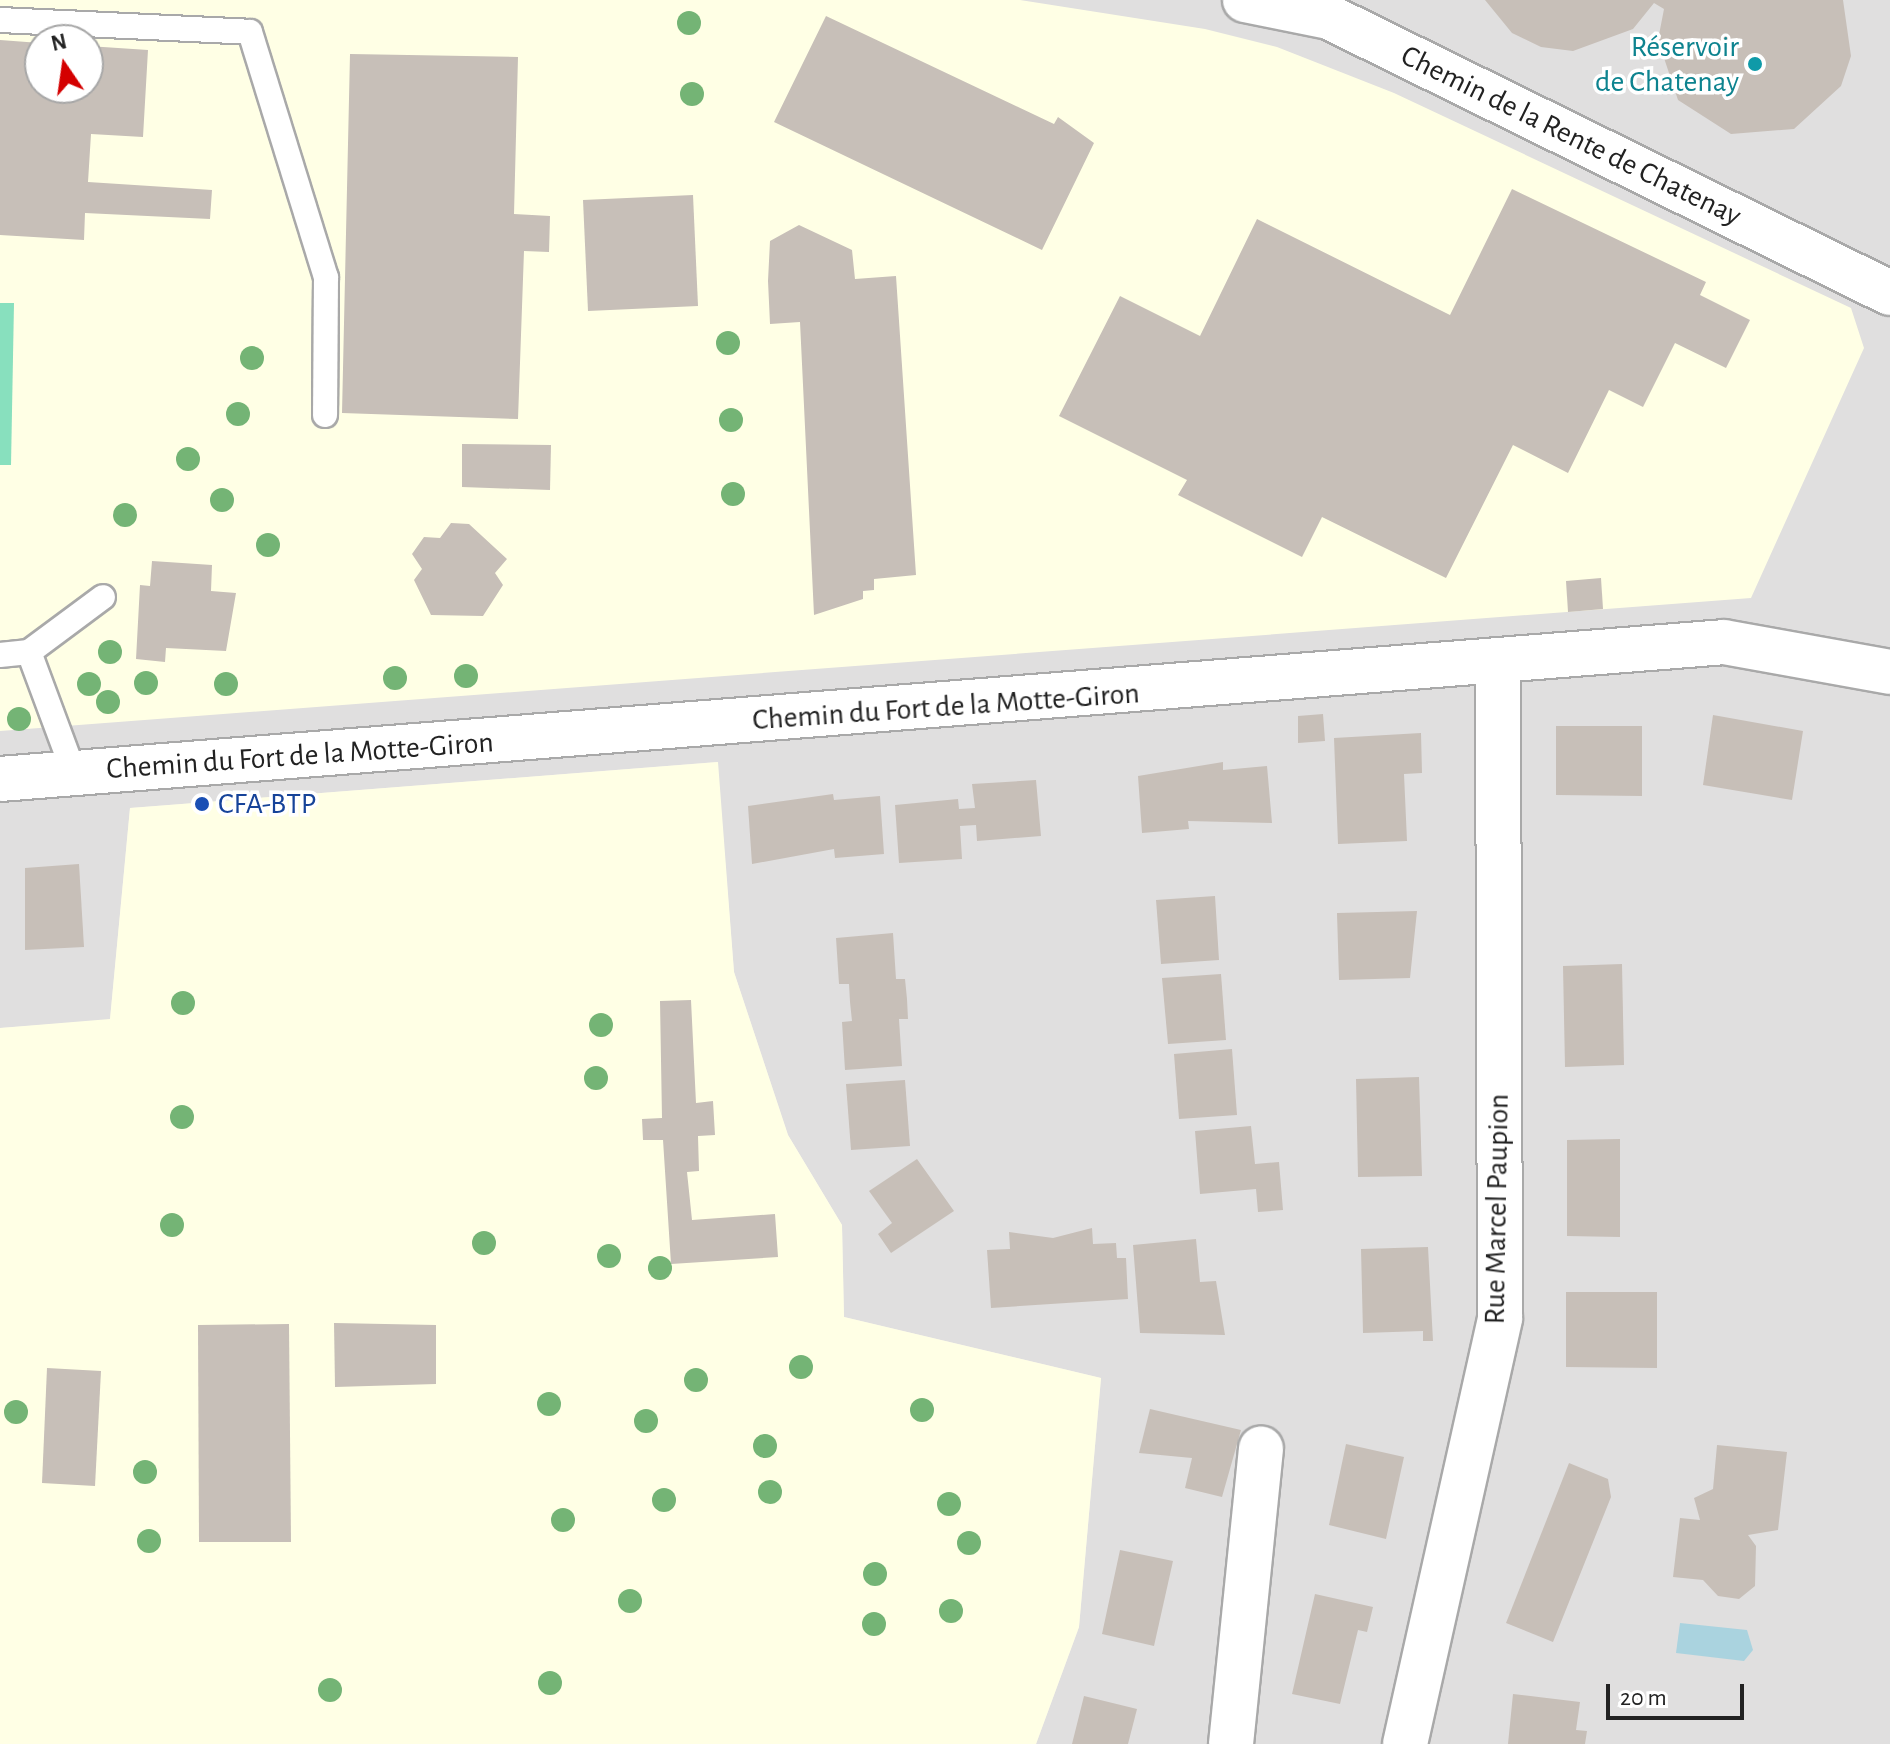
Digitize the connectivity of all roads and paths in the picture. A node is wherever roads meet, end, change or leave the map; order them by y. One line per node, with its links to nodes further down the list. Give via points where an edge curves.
1 (1245, 0): 3 (street, Chemin de la Rente de Chatenay, via 1329,17)
2 (0, 20): 4 (lane, via 250,32 326,277)
3 (1890, 293)
4 (325, 415)
5 (103, 597): 6 (lane)
6 (29, 652): 7 (lane); 10 (lane)
7 (0, 655)
8 (1498, 665): 9 (street, Chemin du Fort de la Motte-Giron, via 1724,642); 10 (street, Chemin du Fort de la Motte-Giron); 14 (street, Rue Marcel Paupion, via 1500,1318)
9 (1889, 671)
10 (74, 773): 11 (street, Chemin du Fort de la Motte-Giron)
11 (0, 779)
12 (1261, 1449): 13 (street)
13 (1231, 1744)
14 (1405, 1744)

